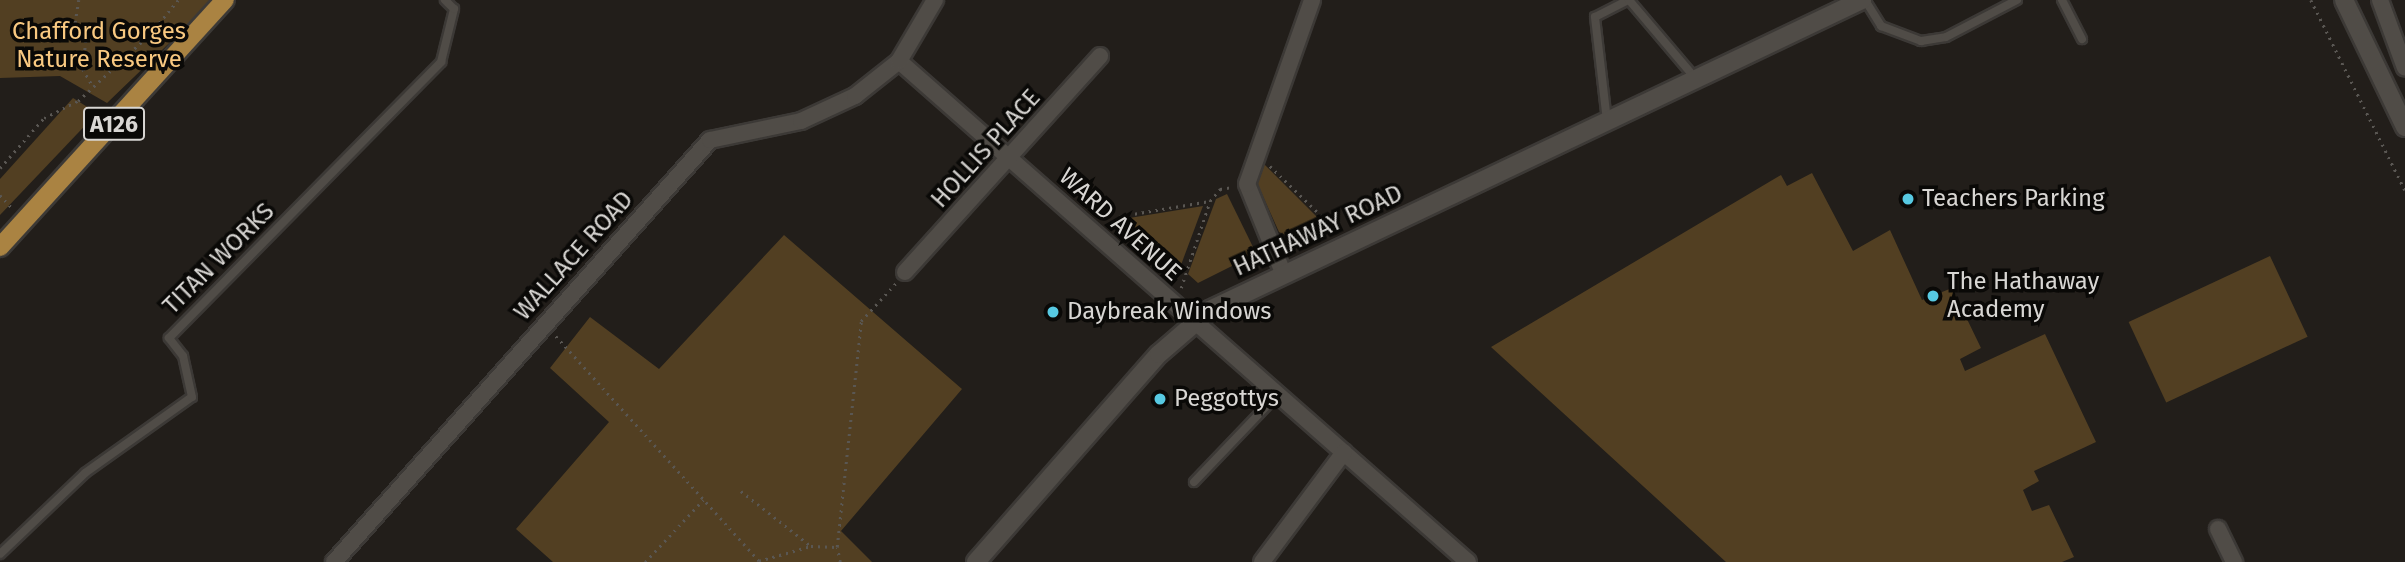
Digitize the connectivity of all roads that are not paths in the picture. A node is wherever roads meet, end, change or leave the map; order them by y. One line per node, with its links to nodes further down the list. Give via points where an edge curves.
1 (225, 0): 18 (main road, A126)
2 (445, 0): 26 (lane, TITAN WORKS, via 454,9 440,62 169,338 183,356 192,397 85,473)
3 (935, 0): 12 (street, WALLACE ROAD)
4 (1312, 0): 20 (street, via 1247,184)
5 (1863, 0): 6 (lane, via 1881,26 1921,41 1946,37); 14 (street, HATHAWAY ROAD)
6 (2017, 0)
7 (2062, 0): 10 (lane)
8 (2344, 0): 16 (street)
9 (2380, 0): 13 (street)
10 (2082, 39)
11 (1100, 56): 17 (street, HOLLIS PLACE)
12 (899, 61): 17 (street, WARD AVENUE); 27 (street, WALLACE ROAD, via 868,88 815,116 710,140)
13 (2405, 68)
14 (1696, 79): 15 (street, HATHAWAY ROAD); 15 (lane, via 1629,0 1595,17)
15 (1607, 121): 20 (street, HATHAWAY ROAD)
16 (2405, 127)
17 (1009, 158): 19 (street, HOLLIS PLACE); 21 (street, WARD AVENUE)
18 (0, 247)
19 (905, 272)
20 (1284, 275): 21 (street, HATHAWAY ROAD)
21 (1194, 321): 22 (street, WARD AVENUE); 28 (street, HATHAWAY ROAD, via 1159,354)
22 (1278, 394): 23 (street, WARD AVENUE); 24 (lane)
23 (1344, 453): 29 (street); 30 (street, WARD AVENUE)
24 (1194, 482)
25 (2218, 528): 31 (street)
26 (0, 554)
27 (334, 561)
28 (976, 562)
29 (1262, 562)
30 (1468, 562)
31 (2234, 562)

